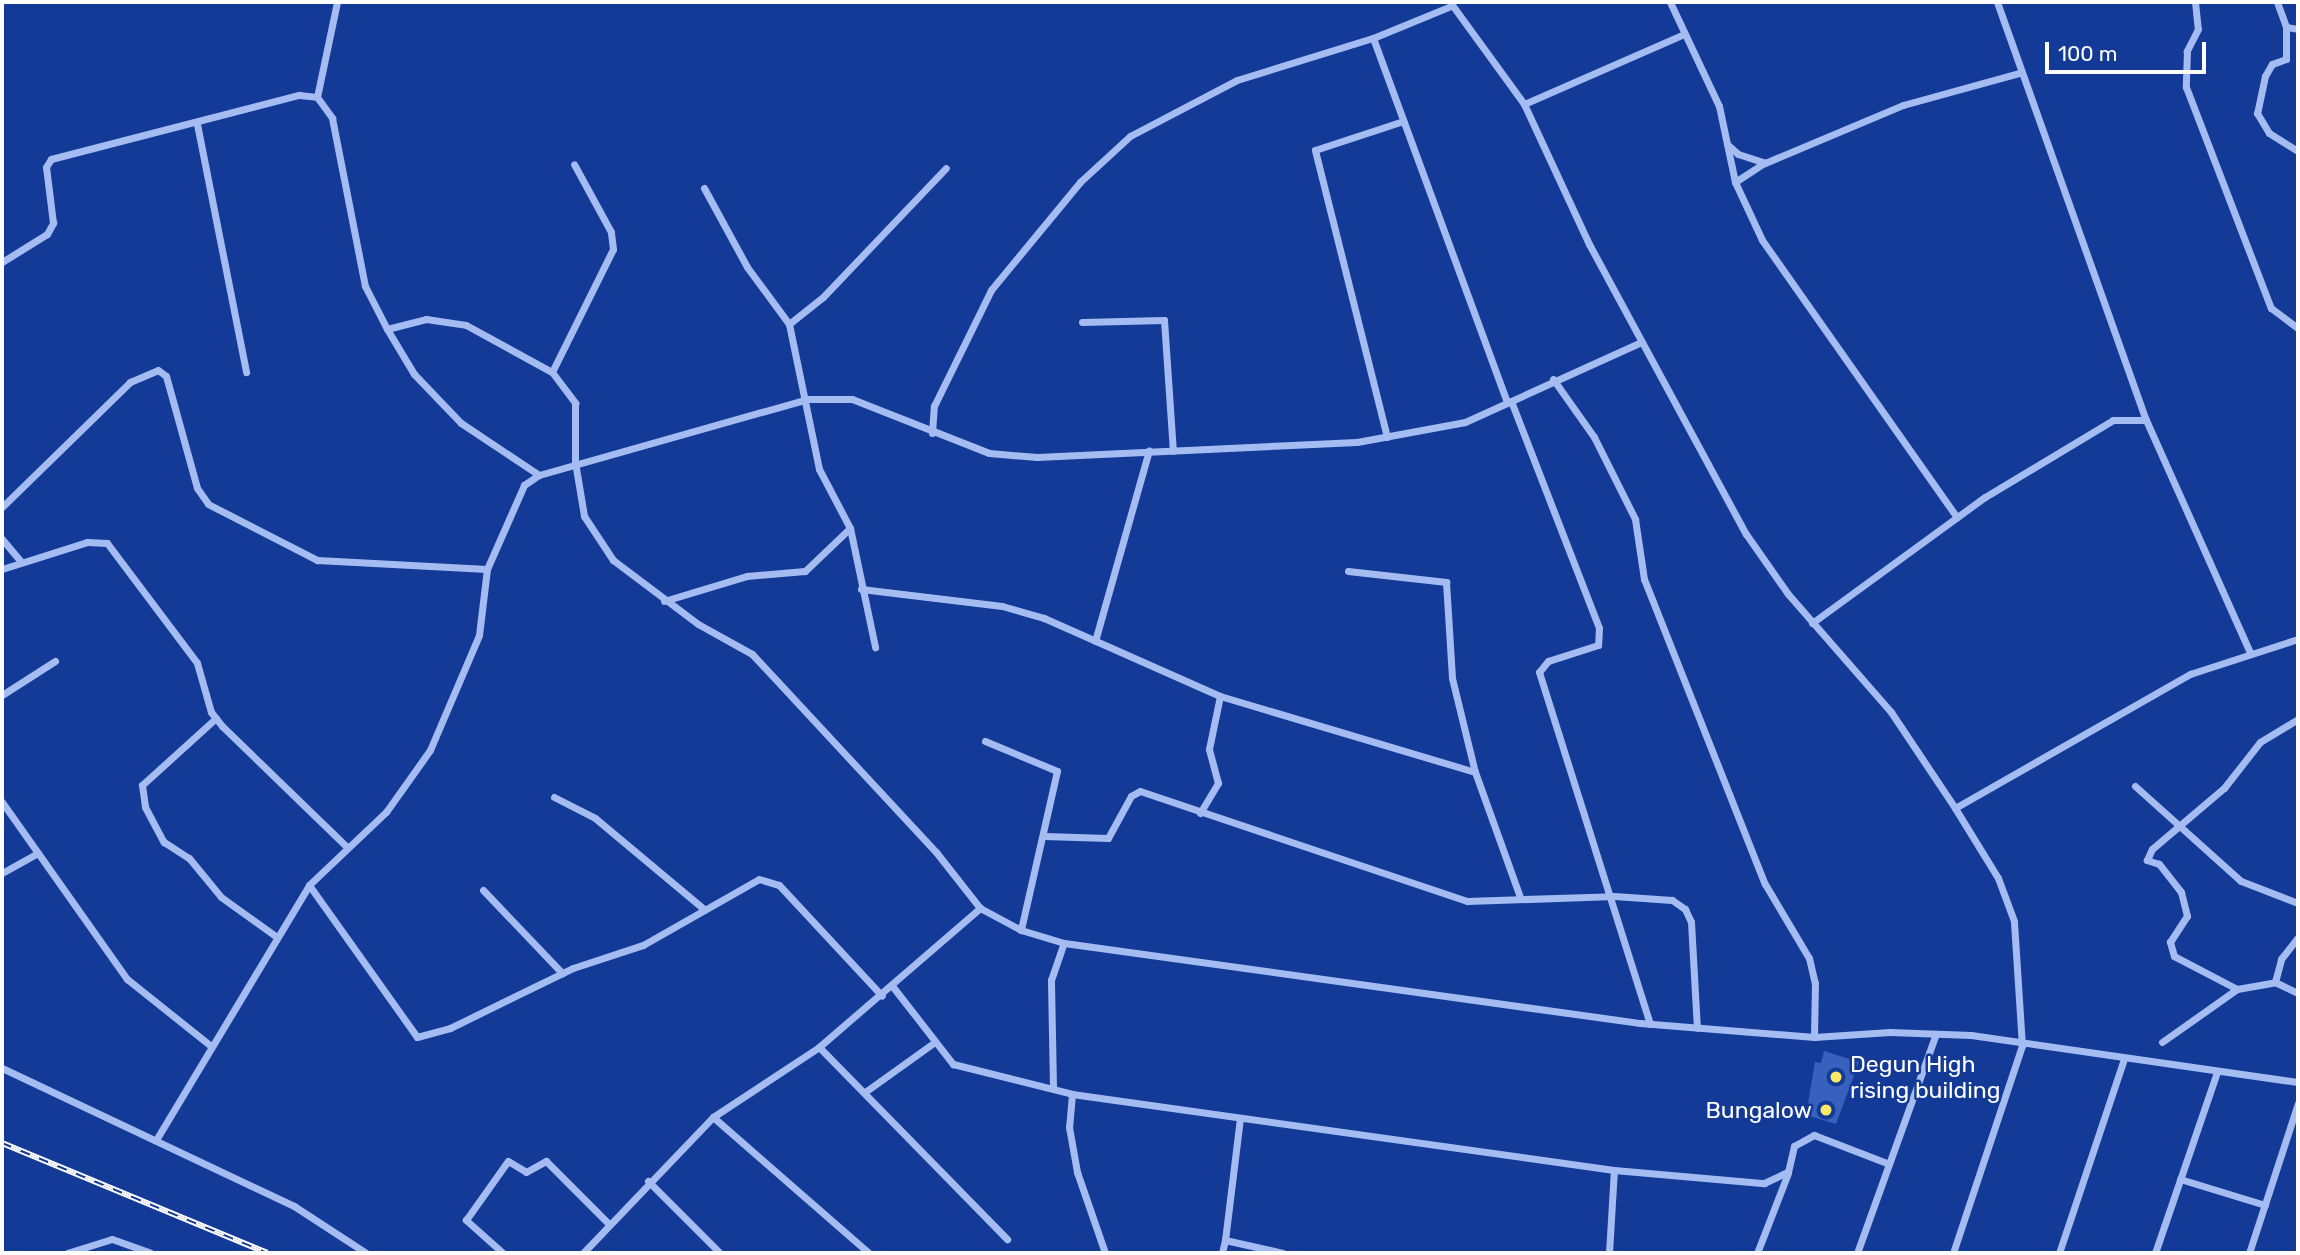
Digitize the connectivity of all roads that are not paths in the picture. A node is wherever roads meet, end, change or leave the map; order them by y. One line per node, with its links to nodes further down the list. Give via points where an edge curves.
1 (337, 2): 12 (street)
2 (1670, 2): 9 (street)
3 (1997, 2): 11 (street)
4 (2195, 2): 26 (street, via 2198,29 2187,51 2186,87 2271,308)
5 (2277, 2): 7 (street)
6 (1450, 4): 10 (street); 13 (street)
7 (2286, 27): 8 (street); 17 (street, via 2286,59 2272,64 2265,76 2257,113 2269,133)
8 (2298, 29)
9 (1682, 35): 13 (street); 16 (street, via 1718,106)
10 (1373, 38): 14 (street); 35 (street, via 1237,80 1130,136 1080,182 991,290 934,406)
11 (2019, 74): 18 (street, via 1902,105); 34 (street)
12 (317, 97): 15 (street, via 299,95); 27 (street, via 332,118 365,286)
13 (1524, 104): 28 (street)
14 (1403, 121): 33 (street); 36 (street, via 1315,150)
15 (197, 124): 23 (street, via 51,159 46,167 53,223 47,234); 29 (street)
16 (1726, 143): 18 (street, via 1738,154); 21 (street)
17 (2298, 151)
18 (1765, 163): 21 (street)
19 (574, 164): 30 (street, via 611,232 613,248)
20 (946, 168): 25 (street, via 831,289)
21 (1735, 182): 42 (street, via 1785,279 1866,381)
22 (705, 188): 25 (street, via 747,267)
23 (2, 262)
24 (1082, 322): 38 (street, via 1164,320)
25 (789, 324): 32 (street)
26 (2298, 328)
27 (387, 329): 30 (street, via 426,319 466,325); 40 (street, via 414,374 461,423)
28 (1641, 342): 31 (street); 51 (street, via 1746,534)
29 (246, 372)
30 (552, 372): 39 (street, via 575,404)
31 (1553, 379): 33 (street); 93 (street, via 1594,437 1635,519 1644,579 1765,884 1809,958 1815,983)
32 (808, 400): 35 (street, via 852,399 885,408); 39 (street, via 724,427); 43 (street, via 819,469)
33 (1509, 402): 36 (street, via 1465,422); 75 (street, via 1599,628 1598,645 1548,660 1539,672)
34 (2146, 420): 42 (street, via 2113,420); 55 (street)
35 (932, 433): 37 (street, via 989,453 1025,456)
36 (1387, 437): 38 (street, via 1232,452)
37 (1149, 450): 38 (street); 53 (street)
38 (1173, 451)
39 (575, 462): 40 (street); 50 (street, via 589,528 613,560)
40 (539, 475): 47 (street, via 524,485)
41 (2, 507): 47 (street, via 130,382 158,370 166,376 197,488 208,504 317,560)
42 (1957, 517): 51 (street)
43 (850, 528): 49 (street); 50 (street, via 805,571 747,576)
44 (2, 539): 45 (street)
45 (21, 562): 46 (street); 59 (street, via 87,542 107,543 197,663)
46 (2, 569)
47 (486, 569): 70 (street, via 479,635 446,722 386,812)
48 (1348, 571): 62 (street, via 1446,582 1452,678)
49 (861, 589): 53 (street, via 1002,606); 54 (street)
50 (664, 601): 78 (street, via 752,654 936,852)
51 (1812, 623): 66 (street, via 1891,712)
52 (2298, 639): 55 (street)
53 (1094, 641): 58 (street)
54 (875, 647)
55 (2250, 653): 66 (street, via 2190,674)
56 (55, 661): 57 (street)
57 (2, 695)
58 (1220, 696): 62 (street); 67 (street, via 1209,749 1218,783)
59 (216, 718): 70 (street, via 243,752); 81 (street, via 142,785 145,807 164,842 189,858 221,897)
60 (2298, 719): 68 (street, via 2260,743)
61 (985, 741): 69 (street, via 1056,771)
62 (1475, 772): 76 (street)
63 (2135, 786): 68 (street)
64 (554, 797): 79 (street, via 595,818)
65 (2, 802): 71 (street)
66 (1955, 808): 97 (street, via 1998,878 2014,921)
67 (1200, 813): 69 (street, via 1140,792 1131,796 1108,838); 76 (street, via 1467,901)
68 (2182, 826): 77 (street, via 2241,881); 87 (street, via 2152,849 2147,860 2158,864 2181,892 2187,916 2170,942 2174,956)
69 (1044, 836): 80 (street)
70 (347, 847): 73 (street)
71 (38, 853): 72 (street); 96 (street, via 127,979)
72 (2, 873)
73 (309, 885): 81 (street); 84 (street, via 417,1037 450,1027)
74 (483, 890): 84 (street)
75 (1614, 896): 76 (street); 90 (street); 91 (street, via 1672,901 1685,909)
76 (1520, 897)
77 (2298, 904)
78 (979, 908): 80 (street); 86 (street)
79 (705, 910): 84 (street, via 643,945); 89 (street, via 769,878)
80 (1021, 930): 83 (street)
81 (274, 935): 96 (street)
82 (2298, 937): 85 (street, via 2281,959)
83 (1064, 943): 90 (street); 103 (street, via 1051,980)
84 (562, 973)
85 (2275, 982): 87 (street); 88 (street)
86 (893, 987): 89 (street); 95 (street)
87 (2237, 989): 94 (street)
88 (2298, 993)
89 (881, 996): 98 (street)
90 (1650, 1024): 91 (street)
91 (1697, 1028): 93 (street)
92 (1936, 1034): 93 (street); 97 (street); 110 (street)
93 (1814, 1037)
94 (2162, 1042)
95 (932, 1044): 103 (street, via 953,1064); 104 (street)
96 (211, 1046): 109 (street)
97 (2022, 1046): 99 (street); 132 (street)
98 (819, 1047): 104 (street); 107 (street)
99 (2124, 1059): 101 (street); 133 (street)
100 (2, 1068): 109 (street)
101 (2217, 1072): 102 (street); 113 (street)
102 (2298, 1082)
103 (1053, 1087): 105 (street)
104 (865, 1092): 117 (street)
105 (1072, 1094): 108 (street); 126 (street, via 1069,1127 1077,1172)
106 (2298, 1103): 115 (street)
107 (713, 1117): 114 (street); 125 (street)
108 (1240, 1118): 111 (street); 118 (street)
109 (156, 1140): 121 (street, via 294,1206)
110 (1889, 1164): 112 (street, via 1814,1135 1794,1146); 131 (street)
111 (1614, 1170): 112 (street, via 1764,1183 1777,1182); 129 (street)
112 (1788, 1172): 130 (street)
113 (2180, 1179): 115 (street); 134 (street)
114 (648, 1181): 116 (street); 124 (street)
115 (2265, 1205): 135 (street)
116 (609, 1224): 122 (street, via 545,1161 526,1172 508,1161 466,1220); 123 (street)
117 (1007, 1239)
118 (1225, 1240): 127 (street); 128 (street)
119 (67, 1253): 120 (street, via 112,1239)
120 (151, 1253)
121 (366, 1253)
122 (503, 1253)
123 (583, 1253)
124 (720, 1253)
125 (870, 1253)
126 (1105, 1253)
127 (1222, 1253)
128 (1283, 1253)
129 (1609, 1253)
130 (1757, 1253)
131 (1857, 1253)
132 (1953, 1253)
133 (2059, 1253)
134 (2155, 1253)
135 (2249, 1253)

